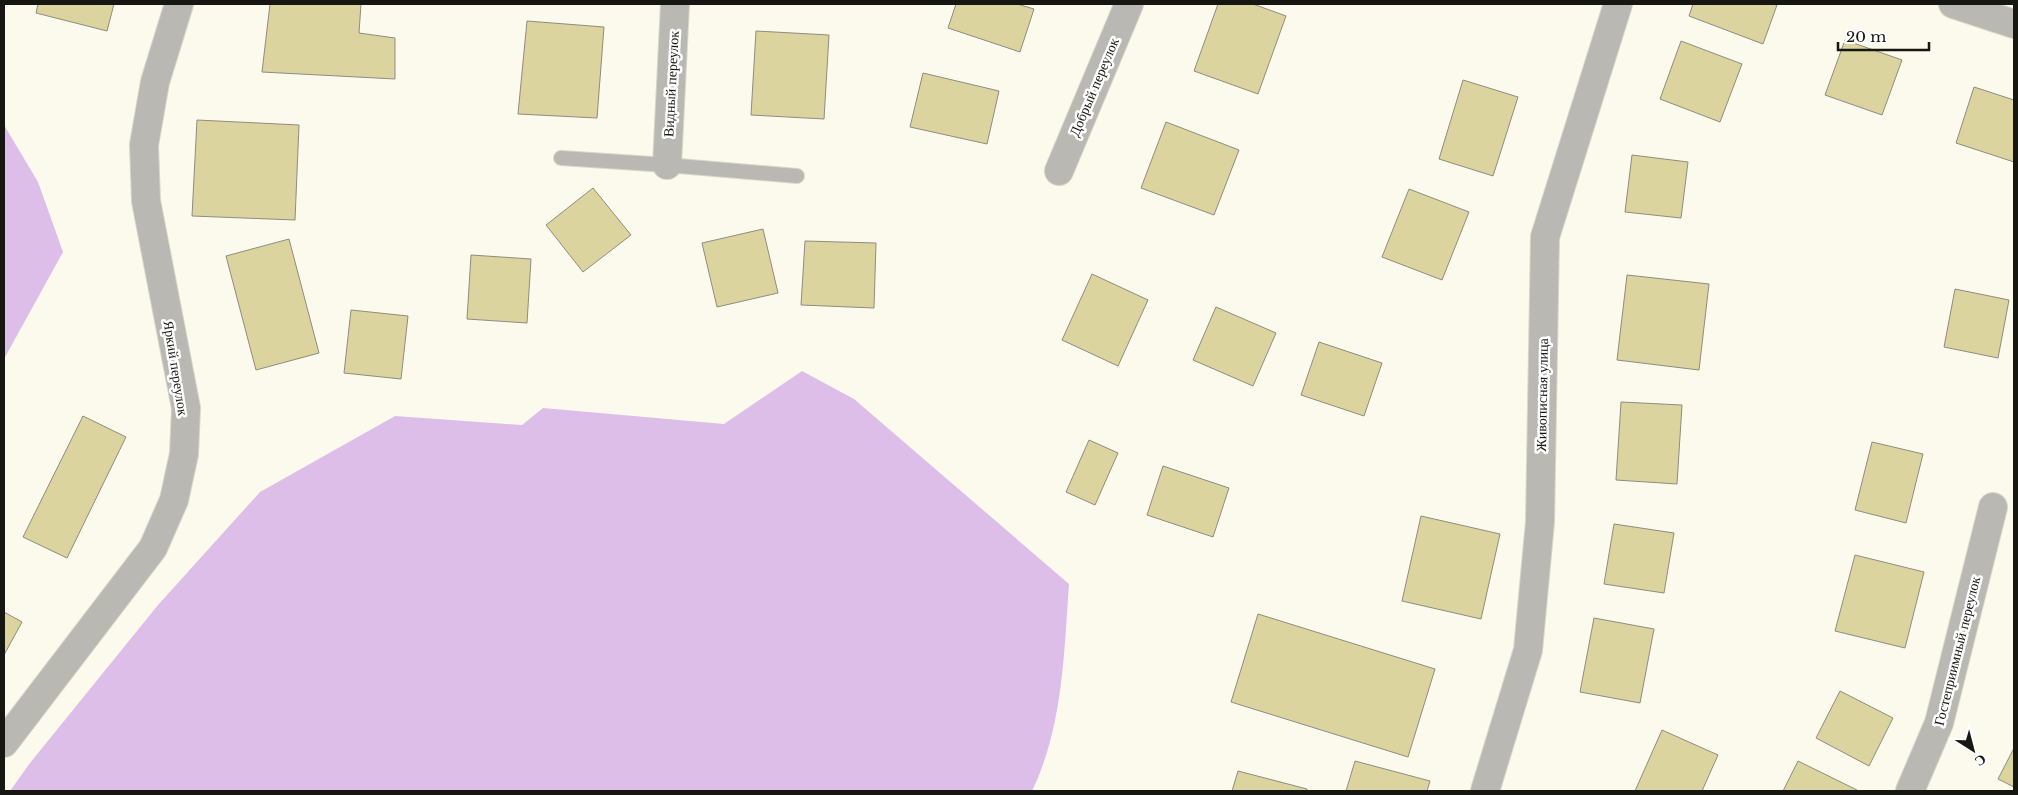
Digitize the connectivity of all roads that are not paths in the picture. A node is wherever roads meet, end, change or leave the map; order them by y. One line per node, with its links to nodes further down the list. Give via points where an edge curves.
1 (179, 4): 12 (street, Яркий переулок, via 154,82 144,145 146,201 186,408 184,454 174,500 153,548)
2 (675, 4): 8 (street, Видный переулок)
3 (1129, 4): 9 (street, Добрый переулок)
4 (1618, 4): 13 (street, Живописная улица, via 1545,237 1540,522 1528,650)
5 (1953, 4): 6 (street)
6 (2014, 24)
7 (561, 158): 8 (lane)
8 (667, 164): 10 (lane)
9 (1059, 171)
10 (797, 176)
11 (1993, 507): 14 (street, Гостеприимный переулок, via 1939,724)
12 (4, 743)
13 (1485, 791)
14 (1910, 791)

